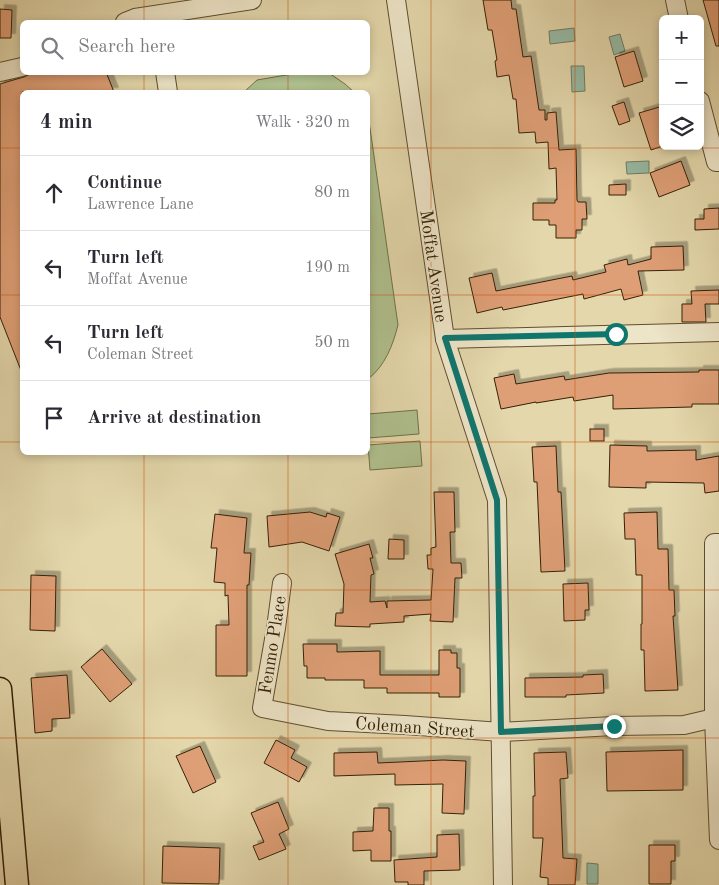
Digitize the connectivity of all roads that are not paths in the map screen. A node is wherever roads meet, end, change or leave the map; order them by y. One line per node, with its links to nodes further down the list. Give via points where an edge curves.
1 (252, 0): 5 (street)
2 (396, 0): 14 (street, Moffat Avenue)
3 (675, 0): 4 (street)
4 (678, 15)
5 (156, 19): 6 (street)
6 (130, 20)
7 (20, 67): 8 (street)
8 (0, 72)
9 (165, 75): 10 (street)
10 (168, 90)
11 (701, 105): 12 (street, via 716,162)
12 (719, 162)
13 (719, 332): 14 (street)
14 (445, 338): 20 (street, Moffat Avenue, via 497,500)
15 (719, 543): 19 (street, via 714,543)
16 (282, 582): 18 (street, Fenmo Place)
17 (0, 689): 22 (main road)
18 (262, 708): 20 (street, Coleman Street, via 328,721)
19 (717, 718): 20 (street, Coleman Street, via 684,725); 21 (street)
20 (501, 732): 23 (street, Moffat Avenue)
21 (719, 840)
22 (17, 885)
23 (503, 885)

